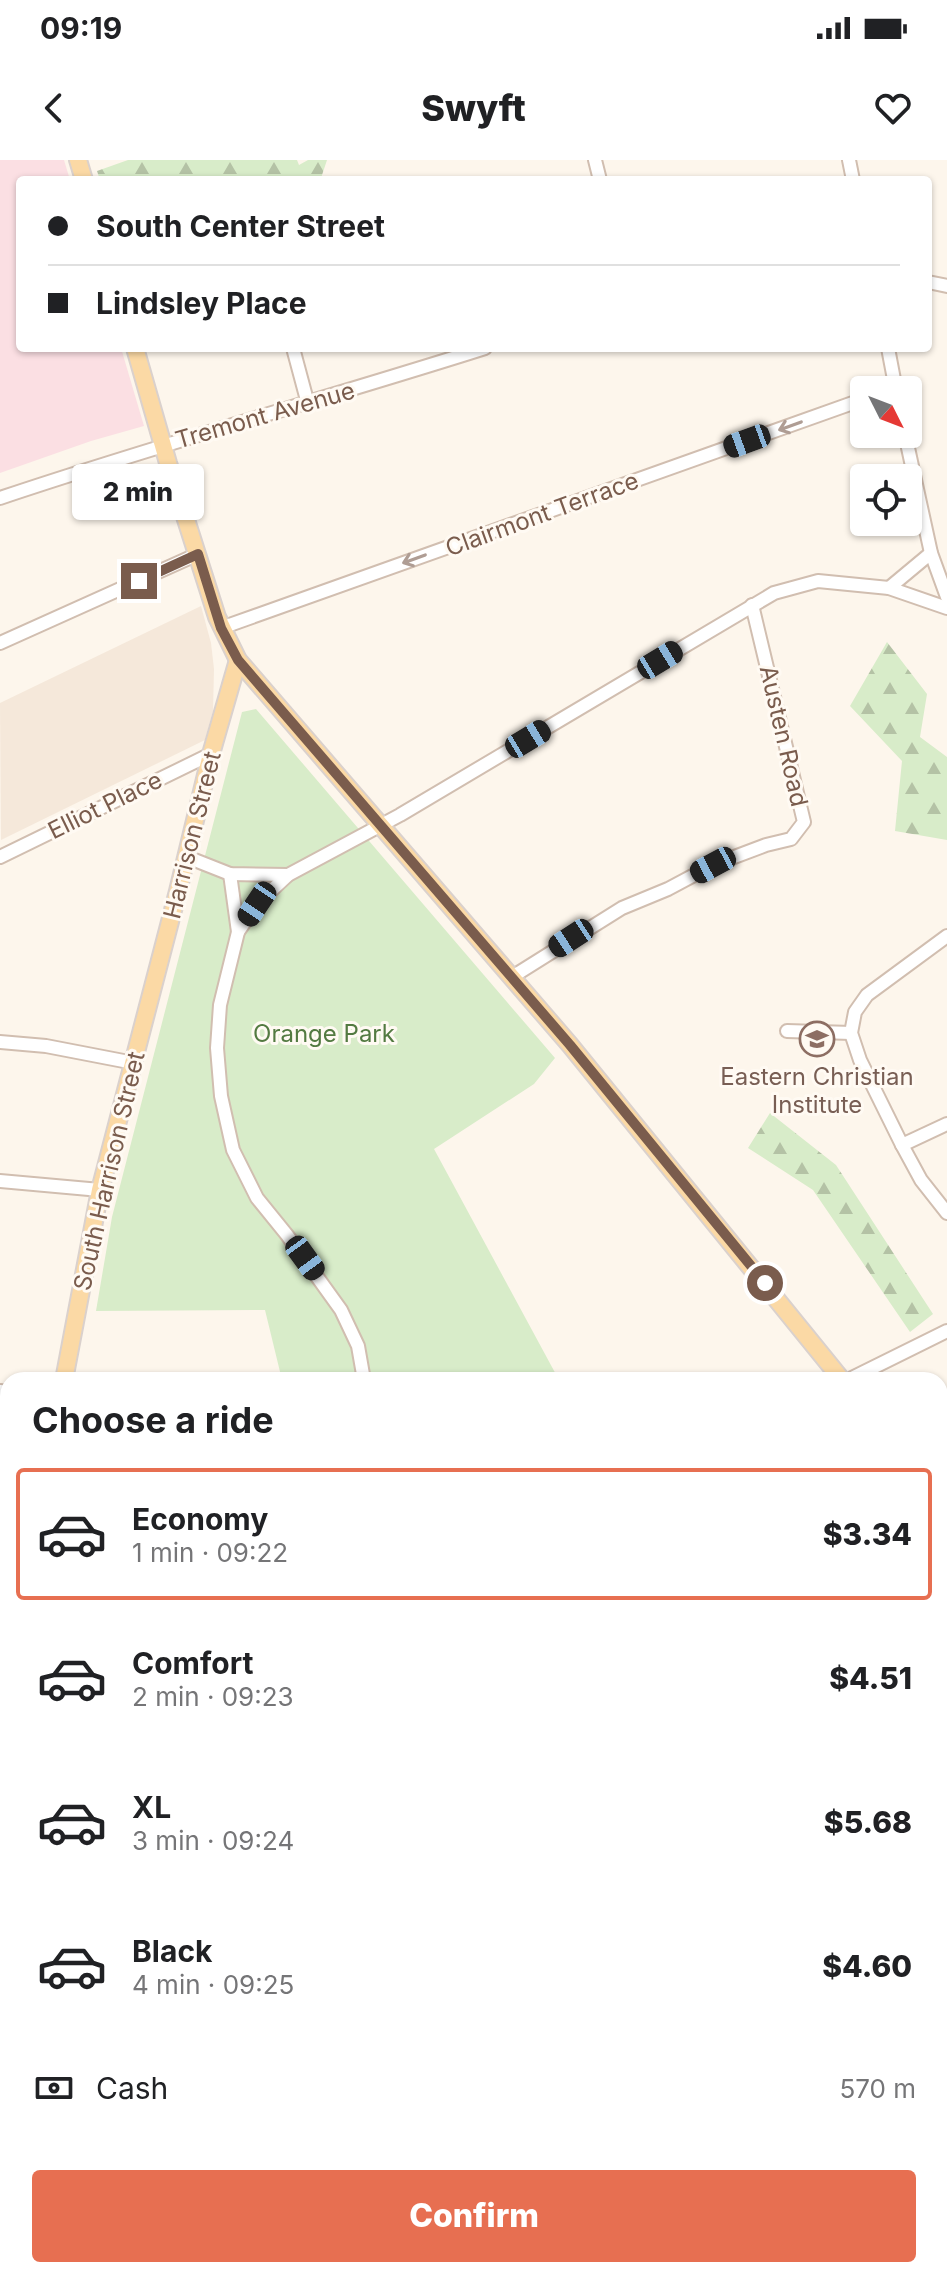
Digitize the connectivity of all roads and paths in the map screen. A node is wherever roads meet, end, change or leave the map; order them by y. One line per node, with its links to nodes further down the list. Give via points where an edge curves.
1 (136, 352): 8 (main road)
2 (294, 352): 6 (street)
3 (472, 352): 6 (street, Tremont Avenue)
4 (889, 352): 5 (street)
5 (892, 376)
6 (308, 404): 8 (street, Tremont Avenue)
7 (850, 404): 17 (street, Clairmont Terrace, one-way to 17)
8 (164, 445): 10 (street, Tremont Avenue); 12 (main road)
9 (908, 448): 11 (street)
10 (0, 498)
11 (931, 553): 13 (street); 14 (street)
12 (198, 554): 17 (main road); 18 (street)
13 (889, 588): 15 (street, via 818,581); 16 (street)
14 (947, 597)
15 (752, 605): 21 (street); 28 (street, Austen Road, via 804,822 791,839 713,865 622,908)
16 (947, 608)
17 (221, 628): 19 (main road)
18 (0, 643)
19 (238, 660): 20 (main road, Harrison Street); 21 (main road)
20 (211, 754): 22 (street, Elliot Place); 23 (main road, Harrison Street)
21 (382, 825): 25 (street); 28 (main road)
22 (0, 857)
23 (187, 857): 24 (street); 29 (main road, Harrison Street)
24 (230, 874): 25 (street); 26 (street)
25 (288, 875): 26 (street, via 257,904)
26 (238, 932): 41 (street, via 220,1005 217,1048 233,1150 257,1198 341,1310 358,1346)
27 (947, 936): 31 (street, via 867,995 855,1012)
28 (512, 977): 42 (main road)
29 (147, 1009): 33 (main road, South Harrison Street)
30 (787, 1031): 31 (street)
31 (851, 1033): 35 (street)
32 (0, 1042): 33 (street)
33 (134, 1063): 37 (main road, South Harrison Street)
34 (947, 1124): 35 (street)
35 (902, 1145): 38 (street)
36 (0, 1181): 37 (street)
37 (100, 1190): 40 (main road, South Harrison Street)
38 (947, 1213)
39 (947, 1331): 43 (street)
40 (66, 1372)
41 (363, 1372)
42 (836, 1372)
43 (864, 1372)

